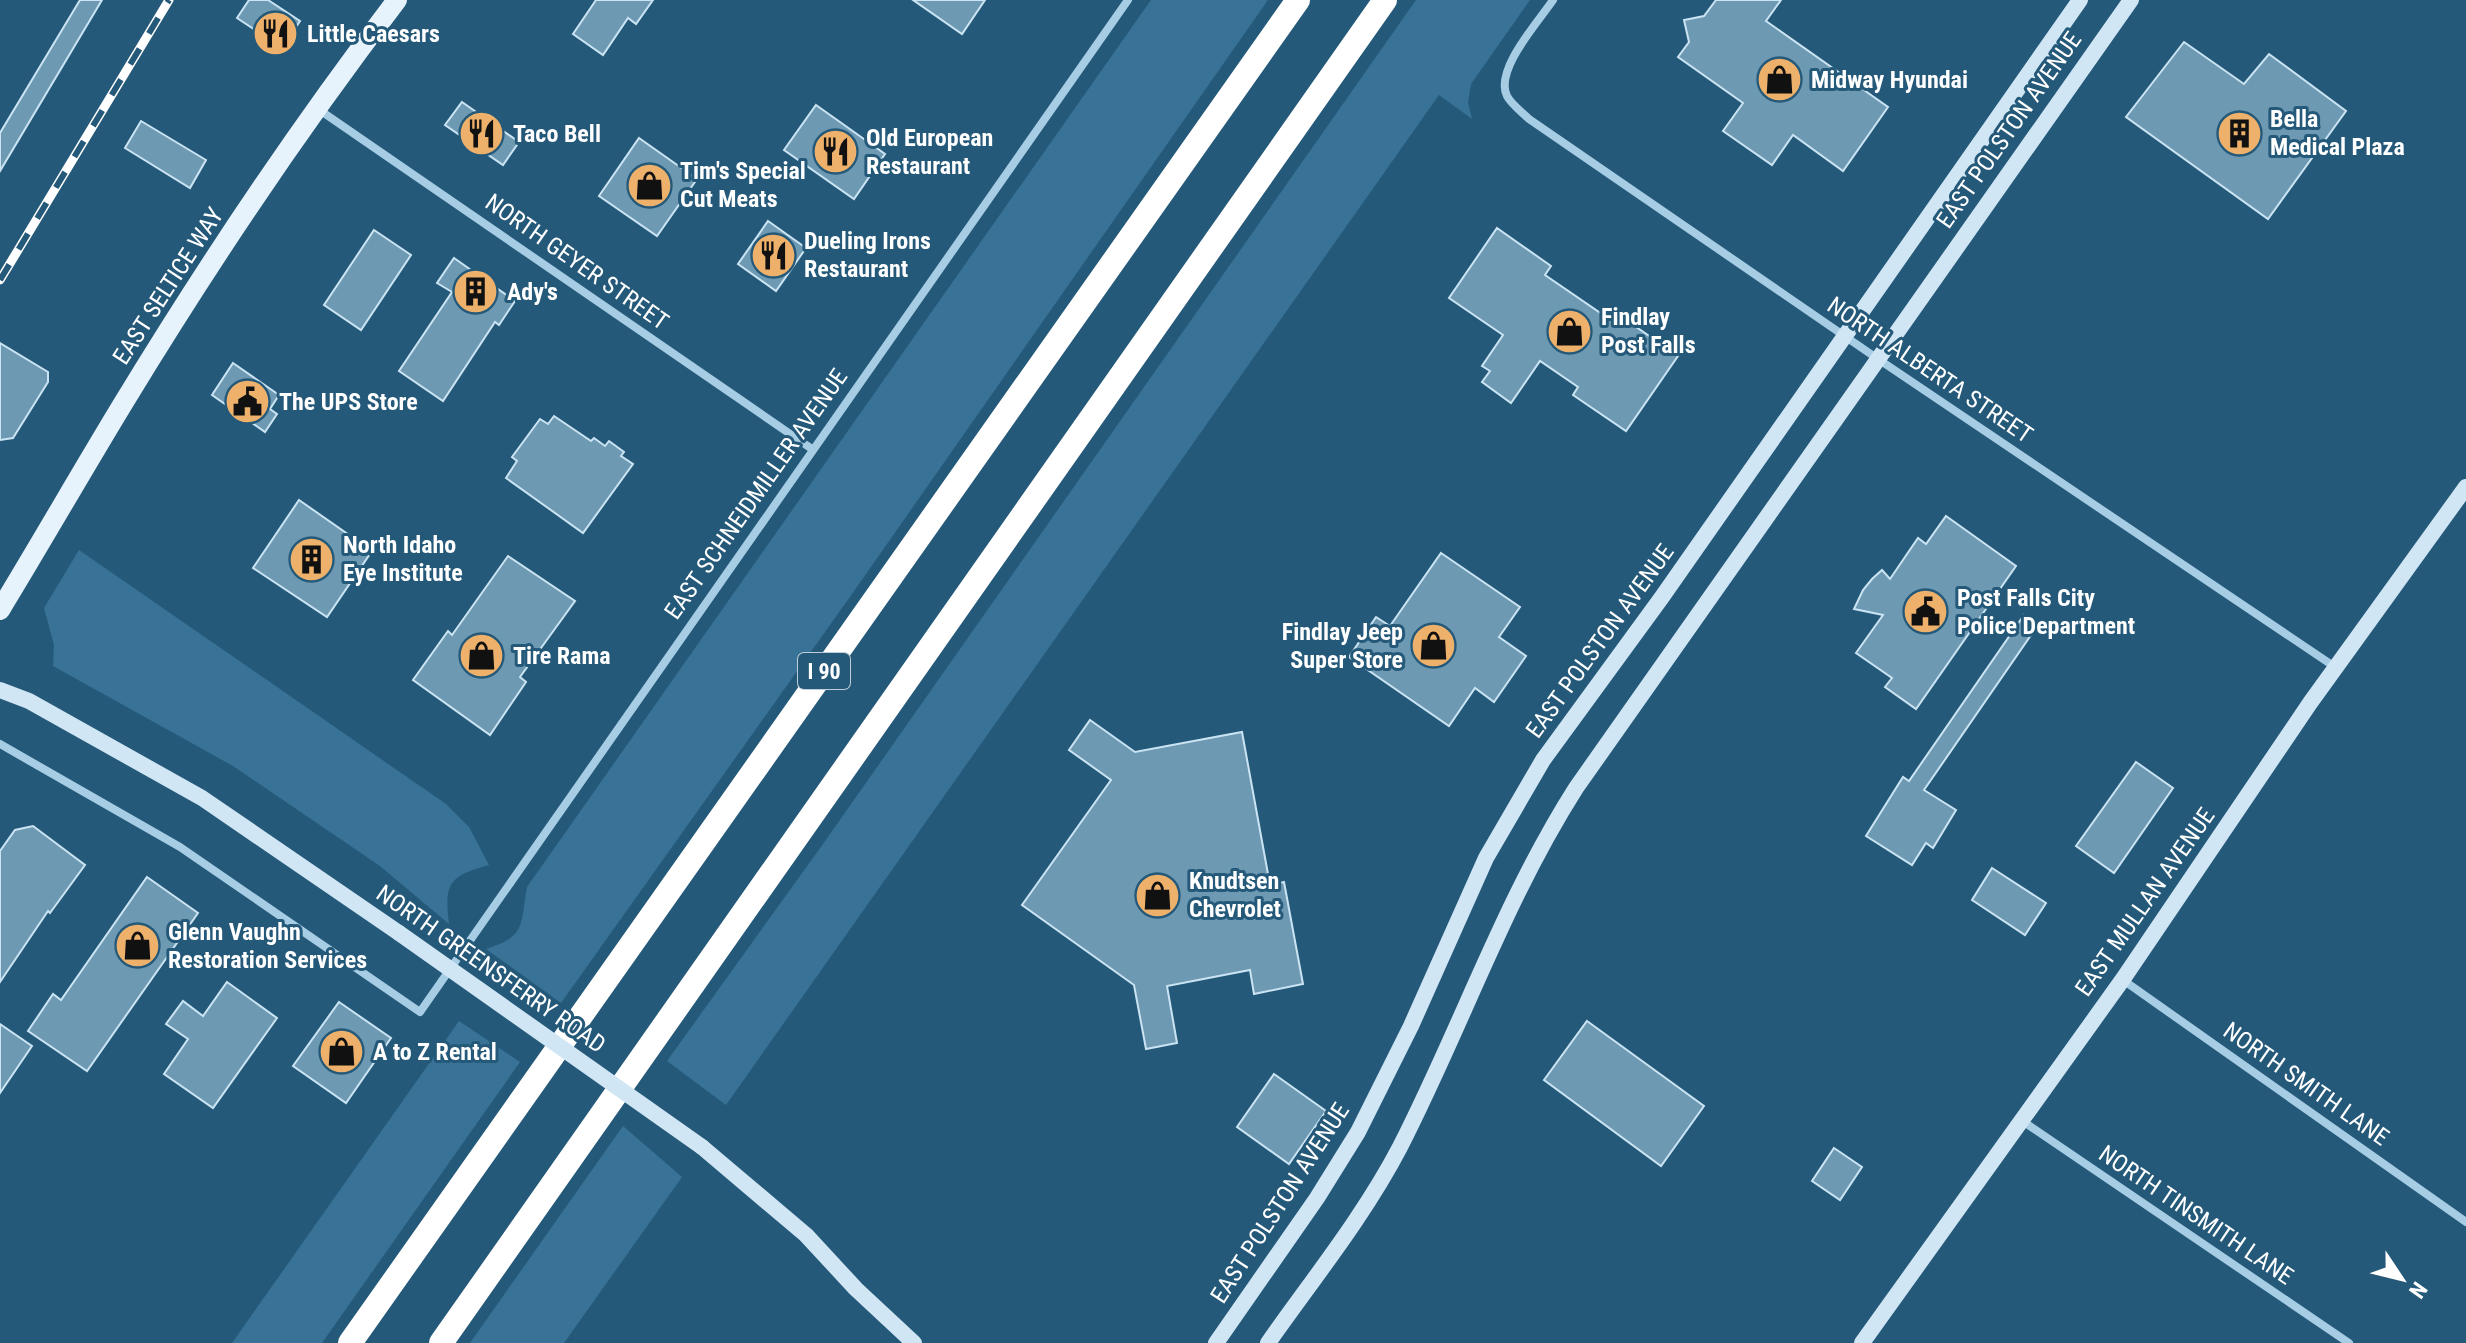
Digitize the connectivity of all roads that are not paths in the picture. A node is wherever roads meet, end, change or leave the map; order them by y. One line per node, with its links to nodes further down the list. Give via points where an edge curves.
1 (397, 0): 8 (main road, EAST SELTICE WAY)
2 (1128, 0): 11 (street, EAST SCHNEIDMILLER AVENUE)
3 (1298, 0): 20 (highway, I 90)
4 (1385, 0): 21 (highway)
5 (1553, 0): 9 (street, NORTH ALBERTA STREET, via 1510,61 1503,84 1508,98 1529,119)
6 (2080, 0): 9 (street, EAST POLSTON AVENUE)
7 (2131, 0): 10 (street, EAST POLSTON AVENUE)
8 (318, 109): 11 (street, NORTH GEYER STREET); 13 (main road, EAST SELTICE WAY, via 133,388)
9 (1846, 337): 10 (street, NORTH ALBERTA STREET); 23 (street, EAST POLSTON AVENUE, via 1543,760 1486,858 1358,1132)
10 (1878, 359): 14 (street, NORTH ALBERTA STREET); 24 (street, EAST POLSTON AVENUE, via 1546,835 1399,1149)
11 (812, 449): 16 (street, EAST SCHNEIDMILLER AVENUE, via 420,1012 180,847)
12 (2466, 487): 14 (street, EAST MULLAN AVENUE)
13 (0, 610)
14 (2336, 667): 17 (street, EAST MULLAN AVENUE)
15 (0, 690): 22 (street, NORTH GREENSFERRY ROAD, bridge, via 202,798 702,1147 806,1235)
16 (0, 744)
17 (2123, 979): 18 (street, EAST MULLAN AVENUE); 19 (street, NORTH SMITH LANE)
18 (2020, 1120): 25 (street, EAST MULLAN AVENUE); 26 (street, NORTH TINSMITH LANE)
19 (2466, 1222)
20 (350, 1343)
21 (441, 1343)
22 (914, 1343)
23 (1216, 1343)
24 (1268, 1343)
25 (1862, 1343)
26 (2349, 1343)

